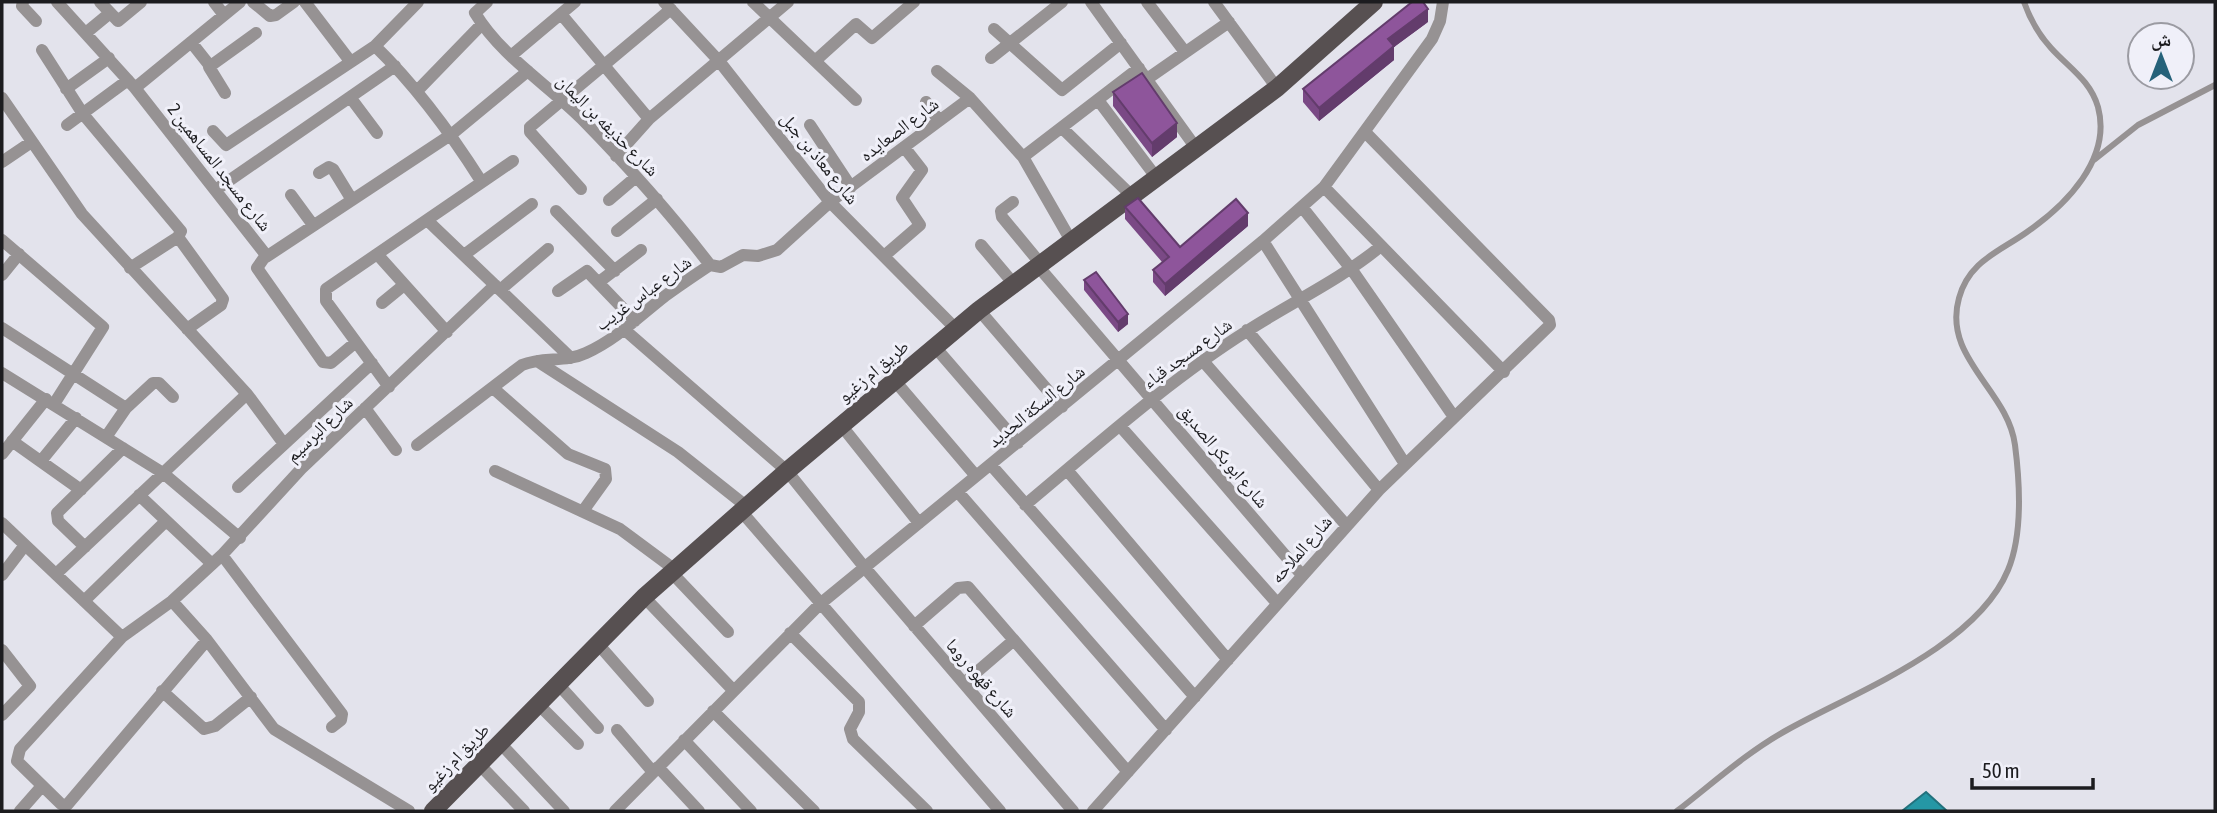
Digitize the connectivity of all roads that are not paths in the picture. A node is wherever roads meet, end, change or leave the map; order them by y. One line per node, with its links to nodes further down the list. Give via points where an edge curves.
1 (23, 2): 29 (street)
2 (57, 2): 32 (street, شارع مسجد المساهمين 2)
3 (100, 2): 24 (street)
4 (141, 2): 24 (street, via 121,22)
5 (214, 2): 26 (street)
6 (240, 2): 26 (street)
7 (253, 2): 8 (street, via 270,16)
8 (294, 2)
9 (305, 2): 43 (street)
10 (418, 2): 37 (street)
11 (487, 2): 28 (street)
12 (574, 2): 25 (street)
13 (753, 2): 27 (street)
14 (788, 2): 27 (street)
15 (914, 2): 45 (street, via 872,37 858,24)
16 (1091, 2): 36 (street)
17 (1147, 2): 39 (street)
18 (1214, 2): 30 (street)
19 (1374, 2): 54 (main road, طريق ام زغيو)
20 (1443, 2): 73 (street, شارع السكة الحديد, via 1432,39)
21 (2024, 2): 82 (lane, via 2043,38 2082,77 2093,95 2101,128)
22 (1056, 4): 35 (street)
23 (667, 6): 44 (street, شارع معاذ بن جبل); 46 (street)
24 (110, 13): 32 (street)
25 (561, 14): 40 (street); 46 (street)
26 (224, 15): 34 (street)
27 (769, 18): 44 (street); 45 (street)
28 (479, 20): 40 (street, شارع حذيفه بن اليمان); 56 (street)
29 (36, 21)
30 (1229, 22): 39 (street); 54 (street)
31 (994, 29): 35 (street)
32 (87, 32): 41 (street, شارع مسجد المساهمين 2)
33 (257, 33): 47 (street)
34 (191, 41): 47 (street); 52 (street)
35 (1010, 43): 36 (street, via 1064,90); 42 (street)
36 (1121, 43): 51 (street)
37 (375, 46): 43 (street); 48 (street)
38 (42, 50): 55 (street)
39 (1185, 52): 51 (street)
40 (512, 55): 49 (street, شارع حذيفه بن اليمان)
41 (109, 58): 52 (street, شارع مسجد المساهمين 2); 55 (street)
42 (991, 58)
43 (350, 61): 71 (street, via 225,145)
44 (719, 61): 66 (street); 96 (street, شارع معاذ بن جبل)
45 (815, 61): 61 (street)
46 (603, 64): 63 (street); 66 (street)
47 (210, 66): 57 (street)
48 (395, 66): 56 (street); 58 (street)
49 (528, 71): 63 (street, شارع حذيفه بن اليمان); 74 (street)
50 (937, 71): 60 (street)
51 (1143, 74): 62 (street); 77 (street)
52 (132, 84): 65 (street); 89 (street, شارع مسجد المساهمين 2)
53 (2215, 85): 82 (lane, via 2138,125)
54 (1277, 88): 77 (main road, طريق ام زغيو)
55 (66, 89): 65 (street)
56 (418, 90): 74 (street)
57 (225, 93)
58 (351, 97): 72 (street); 89 (street)
59 (2, 98): 75 (street)
60 (970, 98): 67 (street, شارع الصعايده); 79 (street)
61 (856, 100)
62 (1098, 100): 70 (street); 85 (street)
63 (560, 102): 78 (street, شارع حذيفه بن اليمان); 90 (street, via 530,130)
64 (926, 102): 67 (street)
65 (83, 114): 68 (street); 104 (street)
66 (649, 119): 78 (street)
67 (939, 121): 76 (street, شارع الصعايده)
68 (67, 125)
69 (810, 125): 87 (street)
70 (1062, 128): 79 (street); 92 (street)
71 (213, 131)
72 (377, 133)
73 (1366, 133): 88 (street, شارع السكة الحديد); 145 (street, شارع الملاحه, via 1549,320 1550,325)
74 (452, 134): 86 (street); 94 (street)
75 (30, 143): 81 (street); 119 (street, via 82,214)
76 (904, 147): 87 (street, شارع الصعايده); 115 (street, via 922,170 902,198 920,225)
77 (1196, 148): 85 (main road, طريق ام زغيو)
78 (616, 156): 84 (street, شارع حذيفه بن اليمان)
79 (1023, 157): 105 (street)
80 (513, 161): 86 (street)
81 (2, 162)
82 (2093, 162): 248 (lane, via 2055,209 1974,268 1958,300 1960,343 2005,412 2014,437 2016,541 2000,586 1979,613 1939,644 1859,695 1782,732)
83 (319, 173): 94 (street, via 333,169)
84 (636, 177): 93 (street, شارع حذيفه بن اليمان); 95 (street)
85 (1156, 177): 92 (main road, طريق ام زغيو)
86 (481, 181): 101 (street)
87 (850, 187): 96 (street, شارع الصعايده)
88 (1324, 187): 99 (street, شارع السكة الحديد); 109 (street)
89 (217, 189): 116 (street, شارع مسجد المساهمين 2)
90 (581, 189)
91 (291, 195): 102 (street)
92 (1131, 195): 105 (main road, طريق ام زغيو)
93 (657, 199): 103 (street); 118 (street, شارع حذيفه بن اليمان)
94 (352, 200): 102 (street)
95 (609, 200)
96 (830, 202): 115 (street, شارع معاذ بن جبل); 118 (street, شارع الصعايده, via 777,250 743,255 721,267)
97 (1013, 202): 117 (street, شارع ابو بكر الصديق, via 1001,211 1002,217)
98 (533, 204): 114 (street)
99 (1302, 207): 107 (street, شارع السكة الحديد); 120 (street)
100 (556, 211): 121 (street)
101 (428, 221): 113 (street); 114 (street)
102 (313, 225): 116 (street)
103 (617, 232)
104 (179, 234): 119 (street); 133 (street, via 223,299)
105 (1070, 239): 117 (main road, طريق ام زغيو)
106 (2, 240): 112 (street)
107 (1263, 241): 128 (street); 142 (street, شارع السكة الحديد)
108 (981, 245): 124 (street)
109 (1381, 246): 120 (street, شارع مسجد قباء); 145 (street)
110 (548, 249): 126 (street, شارع البرسيم)
111 (641, 250): 121 (street)
112 (19, 254): 122 (street); 147 (street, via 102,324 103,332)
113 (377, 254): 125 (street); 138 (street, via 331,285 324,295)
114 (464, 256): 126 (street)
115 (884, 256): 134 (street, شارع معاذ بن جبل)
116 (266, 257): 138 (street, شارع مسجد المساهمين 2, via 257,268 323,362 331,363)
117 (1039, 264): 124 (main road, طريق ام زغيو); 142 (street, شارع ابو بكر الصديق)
118 (710, 265): 131 (street, شارع عباس غريب)
119 (130, 268): 133 (street)
120 (1352, 270): 128 (street, شارع مسجد قباء); 158 (street)
121 (615, 271): 123 (street)
122 (2, 275)
123 (599, 282): 127 (street, via 585,271); 131 (street)
124 (1014, 284): 130 (main road, طريق ام زغيو)
125 (404, 285): 129 (street); 137 (street)
126 (498, 288): 137 (street, شارع البرسيم); 140 (street)
127 (558, 291)
128 (1301, 300): 135 (street, شارع مسجد قباء); 171 (street)
129 (382, 303)
130 (979, 310): 134 (main road, طريق ام زغيو); 155 (street)
131 (635, 321): 136 (street, شارع عباس غريب)
132 (2, 328): 147 (street)
133 (187, 329): 151 (street)
134 (956, 329): 139 (main road, طريق ام زغيو)
135 (1247, 330): 143 (street, شارع مسجد قباء); 179 (street)
136 (626, 331): 140 (street, شارع عباس غريب); 175 (street, شارع قهوه روما)
137 (447, 332): 149 (street, شارع البرسيم)
138 (356, 342): 144 (street)
139 (935, 347): 148 (main road, طريق ام زغيو); 164 (street)
140 (571, 358): 141 (street, شارع عباس غريب)
141 (536, 360): 150 (street, شارع عباس غريب); 184 (street, via 678,452)
142 (1119, 360): 153 (street, شارع ابو بكر الصديق); 155 (street, شارع السكة الحديد)
143 (1203, 361): 153 (street, شارع مسجد قباء); 189 (street)
144 (372, 363): 149 (street); 165 (street)
145 (1504, 372): 158 (street, شارع الملاحه)
146 (2, 373): 154 (street)
147 (75, 374): 154 (street); 156 (street)
148 (895, 380): 160 (main road, طريق ام زغيو); 177 (street)
149 (389, 387): 157 (street, شارع البرسيم)
150 (493, 388): 166 (street, شارع عباس غريب); 185 (street, via 568,454 605,470 606,479)
151 (247, 394): 165 (street); 176 (street)
152 (173, 397): 156 (street, via 155,383)
153 (1153, 399): 161 (street, شارع مسجد قباء); 199 (street, شارع ابو بكر الصديق)
154 (50, 402): 159 (street); 163 (street)
155 (1062, 407): 164 (street, شارع السكة الحديد)
156 (126, 408): 162 (street)
157 (365, 408): 168 (street); 190 (street, شارع البرسيم)
158 (1454, 417): 171 (street, شارع الملاحه)
159 (76, 418): 162 (street); 170 (street)
160 (841, 425): 175 (main road, طريق ام زغيو); 188 (street)
161 (1120, 426): 173 (street, شارع مسجد قباء); 203 (street)
162 (106, 438): 167 (street)
163 (12, 441): 169 (street); 170 (street)
164 (1018, 443): 172 (street, شارع السكة الحديد)
165 (284, 444): 178 (street)
166 (417, 445)
167 (123, 448): 176 (street); 180 (street)
168 (396, 450)
169 (2, 454)
170 (41, 461): 180 (street)
171 (1405, 464): 179 (street, شارع الملاحه)
172 (990, 465): 177 (street, شارع السكة الحديد); 183 (street)
173 (1067, 470): 183 (street, شارع مسجد قباء); 213 (street)
174 (495, 471): 185 (street)
175 (787, 471): 184 (main road, طريق ام زغيو); 195 (street, شارع قهوه روما)
176 (163, 473): 182 (street); 190 (street)
177 (976, 476): 181 (street, شارع السكة الحديد)
178 (238, 487)
179 (1379, 489): 189 (street, شارع الملاحه)
180 (81, 490): 192 (street, via 57,513 58,520)
181 (958, 492): 188 (street, شارع السكة الحديد); 227 (street)
182 (139, 495): 186 (street); 192 (street)
183 (1026, 505): 219 (street)
184 (744, 509): 196 (main road, طريق ام زغيو); 204 (street)
185 (583, 511): 196 (street, via 639,541)
186 (166, 521): 194 (street); 201 (street)
187 (2, 523): 191 (street)
188 (919, 523): 195 (street, شارع السكة الحديد)
189 (1346, 524): 199 (street, شارع الملاحه)
190 (240, 538): 193 (street, شارع البرسيم)
191 (25, 545): 197 (street); 198 (street)
192 (85, 547): 198 (street)
193 (222, 555): 194 (street, شارع البرسيم); 224 (street, via 342,714)
194 (212, 564): 202 (street, شارع البرسيم)
195 (864, 568): 204 (street, شارع السكة الحديد); 205 (street, شارع قهوه روما)
196 (672, 571): 200 (main road, طريق ام زغيو); 206 (street)
197 (2, 574)
198 (56, 574): 201 (street)
199 (1301, 574): 203 (street, شارع الملاحه)
200 (644, 597): 211 (main road, طريق ام زغيو); 216 (street)
201 (84, 601): 208 (street)
202 (172, 601): 208 (street, شارع البرسيم); 209 (street)
203 (1277, 603): 213 (street, شارع الملاحه)
204 (820, 604): 207 (street, شارع السكة الحديد); 245 (street)
205 (914, 626): 210 (street, via 963,586); 214 (street, شارع قهوه روما)
206 (728, 632)
207 (790, 633): 216 (street, شارع السكة الحديد); 244 (street, via 859,702 850,729 853,739)
208 (122, 637): 234 (street, شارع البرسيم, via 18,752 20,764)
209 (207, 640): 217 (street); 218 (street)
210 (1014, 640): 214 (street); 233 (street)
211 (598, 644): 215 (main road, طريق ام زغيو); 220 (street)
212 (2, 650): 223 (street, via 29,681 28,690)
213 (1228, 660): 219 (street, شارع الملاحه)
214 (964, 683): 246 (street, شارع قهوه روما)
215 (558, 684): 221 (main road, طريق ام زغيو); 225 (street)
216 (733, 690): 222 (street, شارع السكة الحديد)
217 (162, 691): 218 (street, via 204,729 215,726); 234 (street, via 70,802 61,804)
218 (251, 697): 237 (street, via 274,729)
219 (1195, 697): 227 (street, شارع الملاحه)
220 (648, 701)
221 (538, 704): 229 (main road, طريق ام زغيو); 230 (street)
222 (713, 711): 228 (street, شارع السكة الحديد); 243 (street)
223 (2, 715)
224 (332, 727)
225 (598, 727)
226 (617, 730): 232 (street)
227 (1166, 730): 233 (street, شارع الملاحه)
228 (684, 740): 232 (street, شارع السكة الحديد); 242 (street)
229 (500, 743): 231 (main road, طريق ام زغيو); 240 (street)
230 (578, 744)
231 (479, 764): 238 (main road, طريق ام زغيو); 239 (street)
232 (655, 769): 235 (street, شارع السكة الحديد); 241 (street)
233 (1128, 772): 247 (street, شارع الملاحه)
234 (42, 786): 236 (street)
235 (624, 808)
236 (20, 811)
237 (409, 811)
238 (433, 811)
239 (524, 811)
240 (564, 811)
241 (699, 811)
242 (751, 811)
243 (814, 811)
244 (927, 811)
245 (1000, 811)
246 (1073, 811)
247 (1093, 811)
248 (1677, 811)

